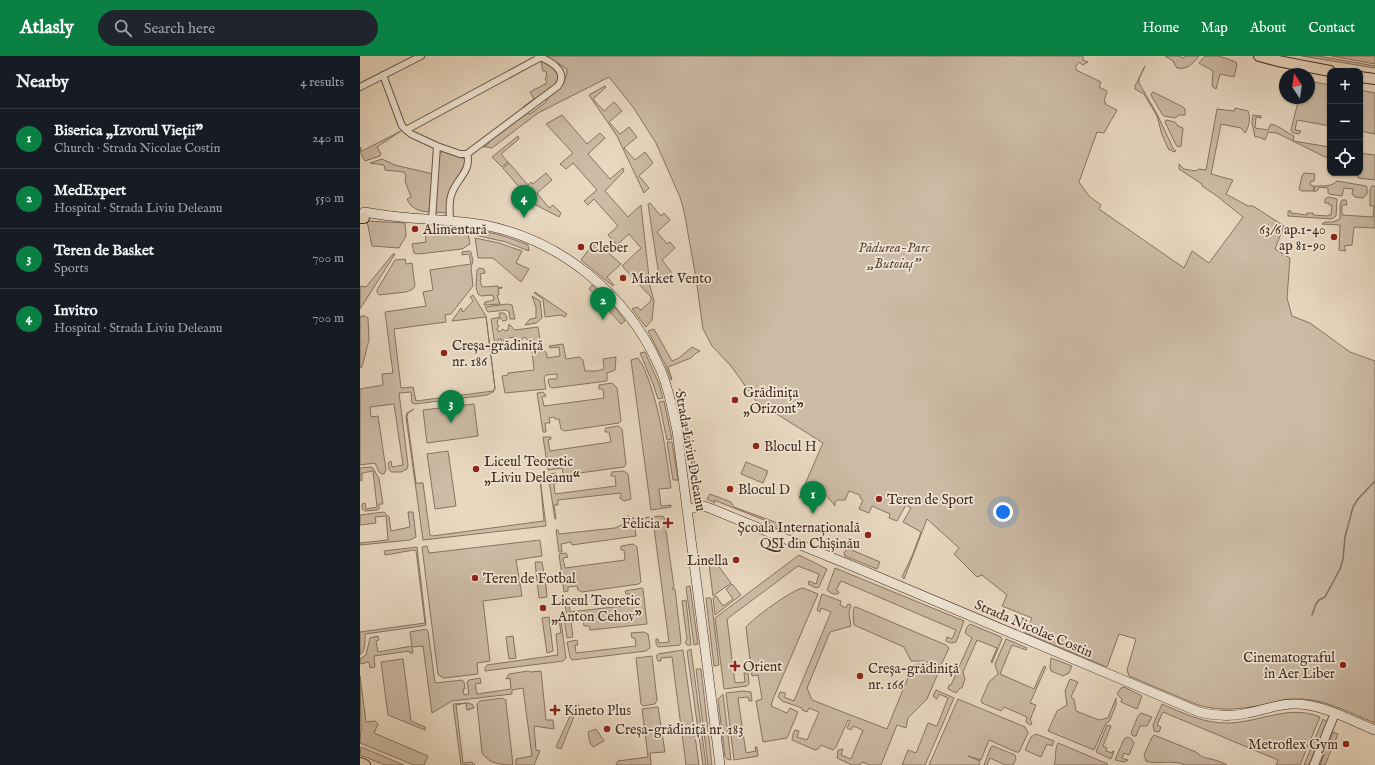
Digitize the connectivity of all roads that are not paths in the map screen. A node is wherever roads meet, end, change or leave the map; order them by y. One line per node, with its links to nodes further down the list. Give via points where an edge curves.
1 (421, 56): 5 (street)
2 (1259, 56): 4 (main road)
3 (540, 57): 9 (street); 11 (street, via 560,70 561,79 558,86)
4 (1327, 70)
5 (383, 75): 8 (street); 9 (street, via 400,122)
6 (1363, 77): 7 (main road)
7 (1375, 79)
8 (360, 87)
9 (406, 130): 10 (street)
10 (437, 146): 11 (street); 13 (street)
11 (467, 154): 14 (street, via 468,166 450,196)
12 (361, 215): 13 (main road, Strada Liviu Deleanu)
13 (432, 220): 14 (main road, Strada Liviu Deleanu)
14 (450, 221): 15 (main road, Strada Liviu Deleanu, via 508,231 545,246 572,261 618,302 641,333 662,374 677,431)
15 (688, 509): 16 (main road, Strada Nicolae Costin, via 701,506 712,509 1199,712 1231,716 1294,704 1312,706); 20 (main road, Strada Liviu Deleanu)
16 (1335, 714): 17 (main road, Strada Nicolae Costin); 21 (street)
17 (1375, 730)
18 (360, 763): 19 (main road)
19 (366, 765)
20 (720, 765)
21 (1314, 765)

